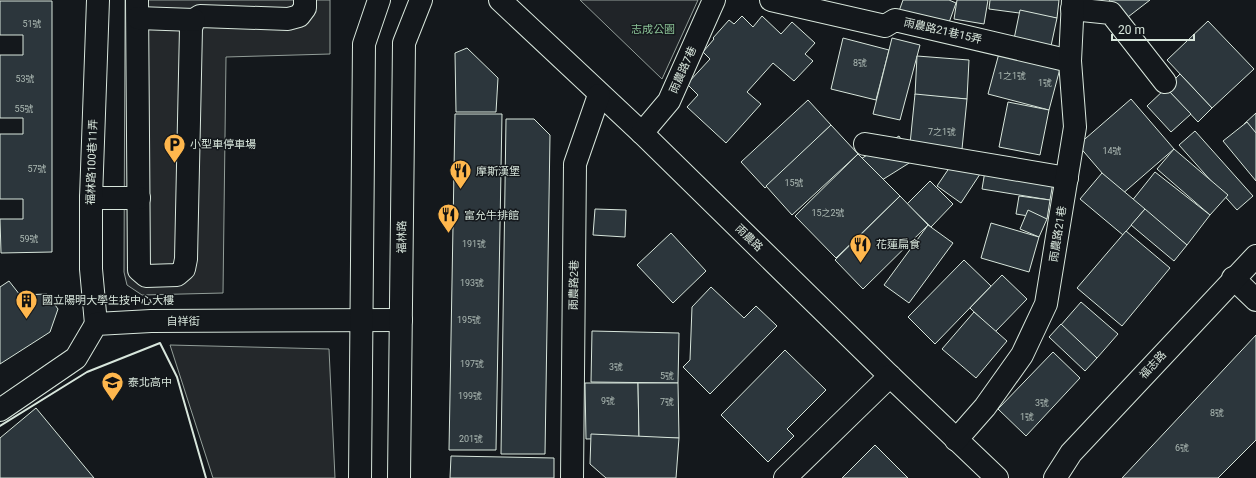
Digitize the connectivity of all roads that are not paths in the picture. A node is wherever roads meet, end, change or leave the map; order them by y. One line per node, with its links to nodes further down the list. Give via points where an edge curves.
1 (98, 0): 17 (street, 福林路100巷11弄)
2 (305, 0): 10 (street, via 305,8 300,16 200,16)
3 (379, 0): 22 (street, via 364,44)
4 (421, 0): 23 (street, 福林路, via 404,43)
5 (500, 0): 13 (street, 雨農路)
6 (714, 0): 14 (street, 雨農路7巷, via 669,101)
7 (771, 0): 11 (street, 雨農路21巷15弄, via 885,26 895,20)
8 (1073, 4): 11 (street, 雨農路21巷); 12 (street, via 1111,13)
9 (138, 9): 10 (street); 18 (street)
10 (194, 20): 18 (street, via 186,259 184,269 177,275 146,276 138,270)
11 (1070, 61): 16 (street, 雨農路21巷, via 1076,126)
12 (1165, 82)
13 (599, 95): 14 (street, 雨農路); 30 (street, 雨農路2巷, via 575,164)
14 (642, 133): 25 (street, 雨農路)
15 (865, 144): 16 (street)
16 (1067, 178): 27 (street, 雨農路21巷, via 1046,304 1022,355 985,407)
17 (91, 198): 18 (street); 24 (street, 福林路100巷11弄, via 91,269)
18 (139, 198)
19 (1256, 256): 20 (street, 福志路)
20 (1234, 278): 21 (street); 33 (street, 福志路, via 1071,453)
21 (1256, 300)
22 (361, 319): 23 (street, 自祥街); 24 (street, 自祥街); 28 (street)
23 (401, 320): 29 (street, 福林路)
24 (96, 324): 26 (street, via 76,358)
25 (890, 376): 27 (street, 雨農路); 31 (street)
26 (0, 410)
27 (956, 440): 32 (street, 雨農路)
28 (360, 478)
29 (400, 478)
30 (572, 478)
31 (785, 478)
32 (997, 478)
33 (1055, 478)

